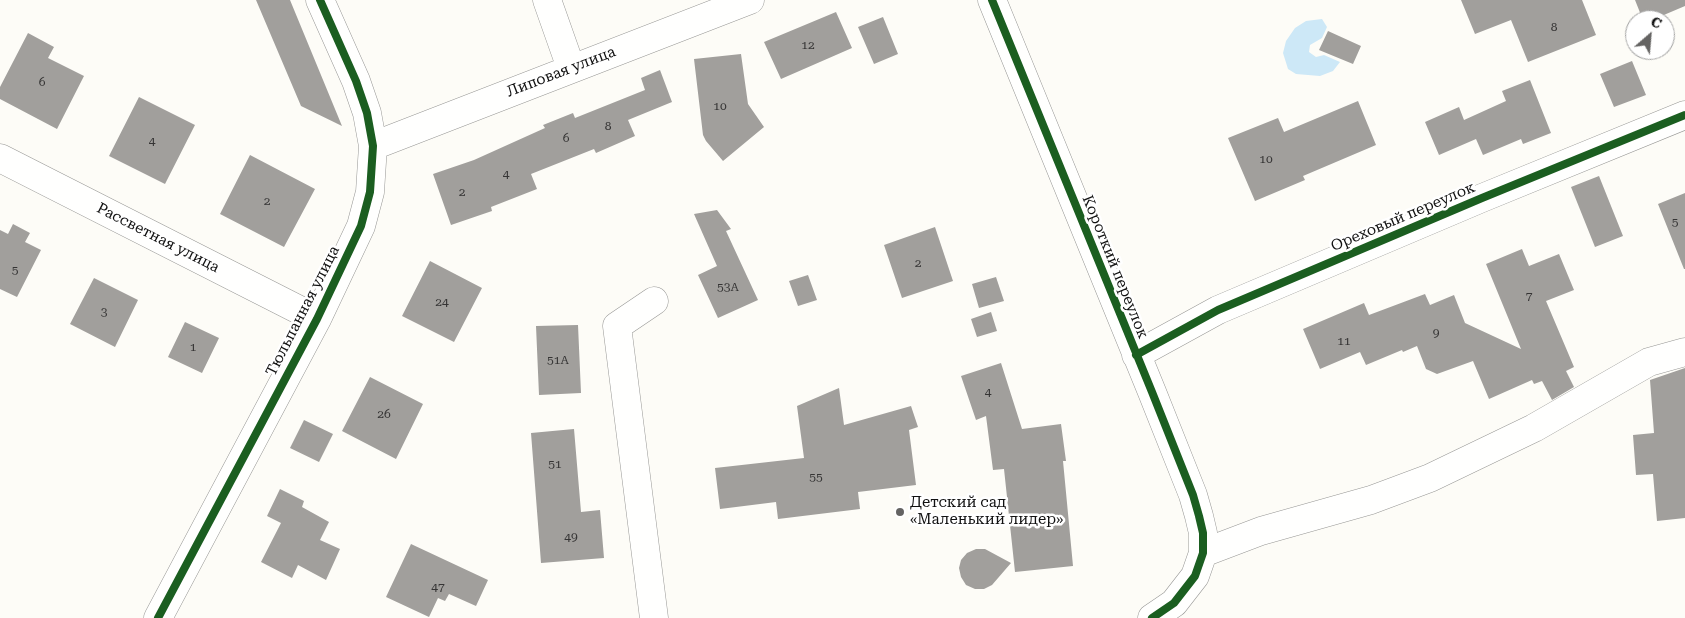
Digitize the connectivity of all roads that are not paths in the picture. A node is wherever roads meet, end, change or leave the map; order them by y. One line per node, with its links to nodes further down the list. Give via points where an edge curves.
1 (320, 0): 7 (street, Тюльпанная улица, via 356,81 367,113)
2 (547, 0): 5 (street)
3 (750, 0): 5 (street, Липовая улица)
4 (992, 0): 12 (street, Короткий переулок)
5 (571, 68): 7 (street, Липовая улица)
6 (1685, 115): 12 (street, Ореховый переулок, via 1218,310)
7 (373, 146): 10 (street, Тюльпанная улица, via 370,192 361,226)
8 (0, 158): 10 (street, Рассветная улица)
9 (654, 301): 15 (street, via 617,326)
10 (317, 319): 14 (street, Тюльпанная улица)
11 (1685, 352): 13 (street, via 1649,362 1534,428 1430,478 1371,500 1262,531)
12 (1136, 355): 13 (street, Короткий переулок, via 1193,495 1203,533)
13 (1203, 554): 16 (street, Короткий переулок, via 1195,576 1184,592)
14 (158, 618)
15 (654, 618)
16 (1152, 618)

